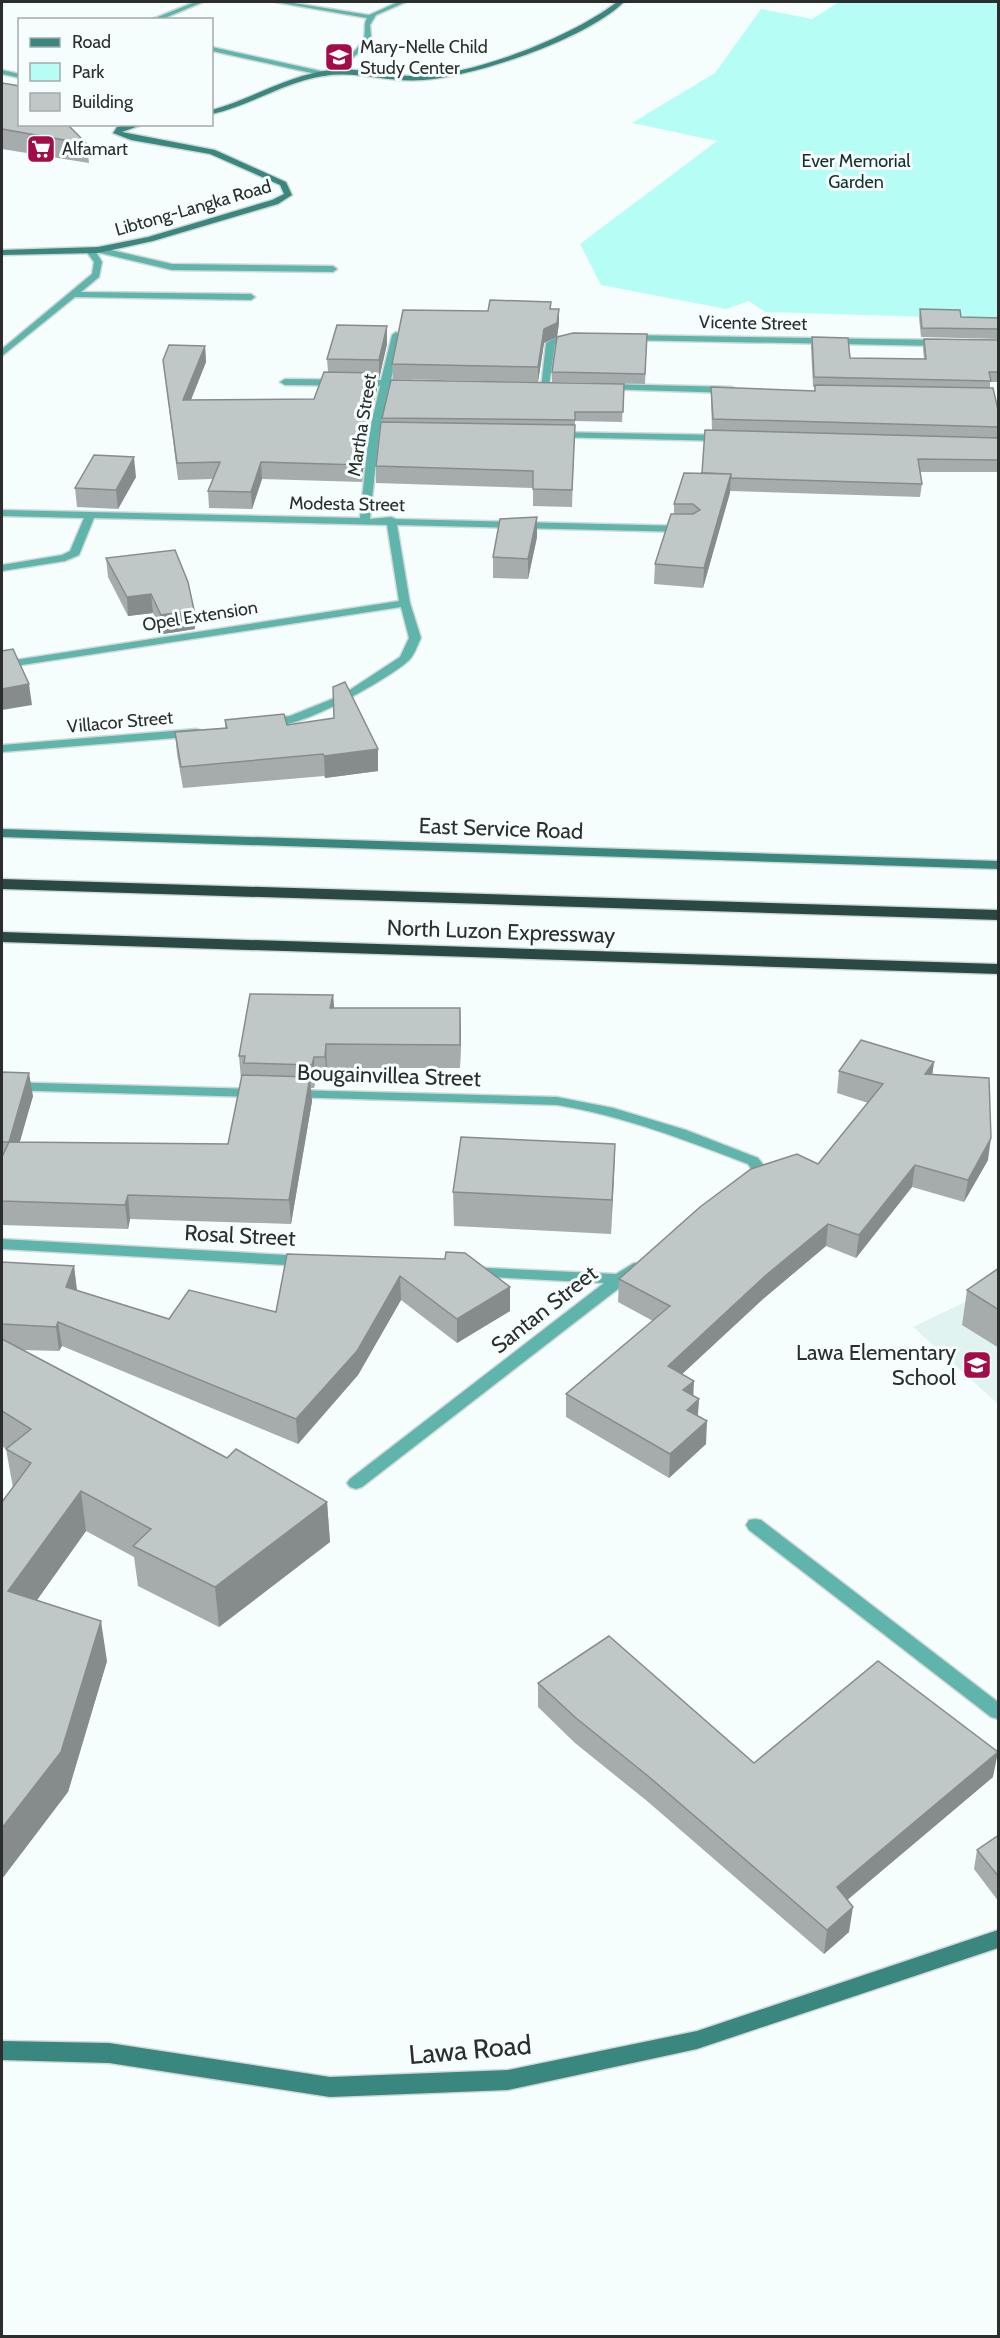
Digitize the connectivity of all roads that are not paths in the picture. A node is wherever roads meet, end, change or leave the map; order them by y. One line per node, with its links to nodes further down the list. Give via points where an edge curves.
1 (200, 2): 6 (street)
2 (278, 2): 5 (street)
3 (403, 2): 5 (street)
4 (621, 2): 9 (main road, via 562,35 448,76 402,79)
5 (372, 17): 9 (street, via 360,50)
6 (158, 18)
7 (213, 49): 9 (street)
8 (2, 72): 10 (street)
9 (329, 73): 11 (main road)
10 (18, 76)
11 (213, 112)
12 (133, 126): 13 (main road, Libtong-Langka Road, via 117,133 212,152 283,184 288,195 150,239)
13 (94, 250): 14 (main road, Libtong-Langka Road); 15 (street, via 172,267); 16 (street, via 100,265 96,275)
14 (2, 253)
15 (333, 269)
16 (71, 294): 17 (street); 22 (street)
17 (251, 297)
18 (396, 335): 24 (street, Martha Street)
19 (585, 337): 27 (street, via 551,343)
20 (620, 338): 21 (street, Vicente Street)
21 (951, 343)
22 (2, 353)
23 (285, 382): 24 (street)
24 (384, 383): 25 (street); 31 (street, Martha Street)
25 (418, 383)
26 (532, 386): 27 (street)
27 (544, 386): 28 (street)
28 (556, 386)
29 (592, 387): 30 (street)
30 (747, 391)
31 (374, 433): 32 (street); 38 (street, Martha Street)
32 (386, 433)
33 (541, 435): 34 (street)
34 (731, 438)
35 (2, 513): 36 (street, Modesta Street)
36 (90, 515): 38 (street, Modesta Street); 40 (street, via 75,553)
37 (391, 520): 38 (street, Modesta Street); 39 (street, Modesta Street); 41 (street)
38 (365, 521)
39 (692, 529)
40 (2, 568)
41 (405, 603): 42 (street, Opel Extension); 43 (street, via 415,638 405,658 346,697 293,719)
42 (2, 665)
43 (252, 726)
44 (209, 732): 45 (street, Villacor Street)
45 (2, 748)
46 (2, 833): 47 (main road, East Service Road)
47 (999, 865)
48 (2, 884): 49 (highway, North Luzon Expressway)
49 (999, 915)
50 (2, 937): 51 (highway, North Luzon Expressway)
51 (999, 969)
52 (2, 1086): 53 (street, Bougainvillea Street, via 558,1101 597,1106 753,1161 760,1171)
53 (734, 1194)
54 (2, 1244): 56 (street, Rosal Street)
55 (648, 1258): 58 (street, Santan Street)
56 (322, 1262)
57 (453, 1270): 58 (street)
58 (619, 1280): 59 (street, Santan Street)
59 (356, 1483)
60 (755, 1525): 61 (street)
61 (999, 1712)
62 (999, 1939): 63 (main road, Lawa Road, via 696,2040 508,2080 330,2087 109,2053)
63 (2, 2051)

